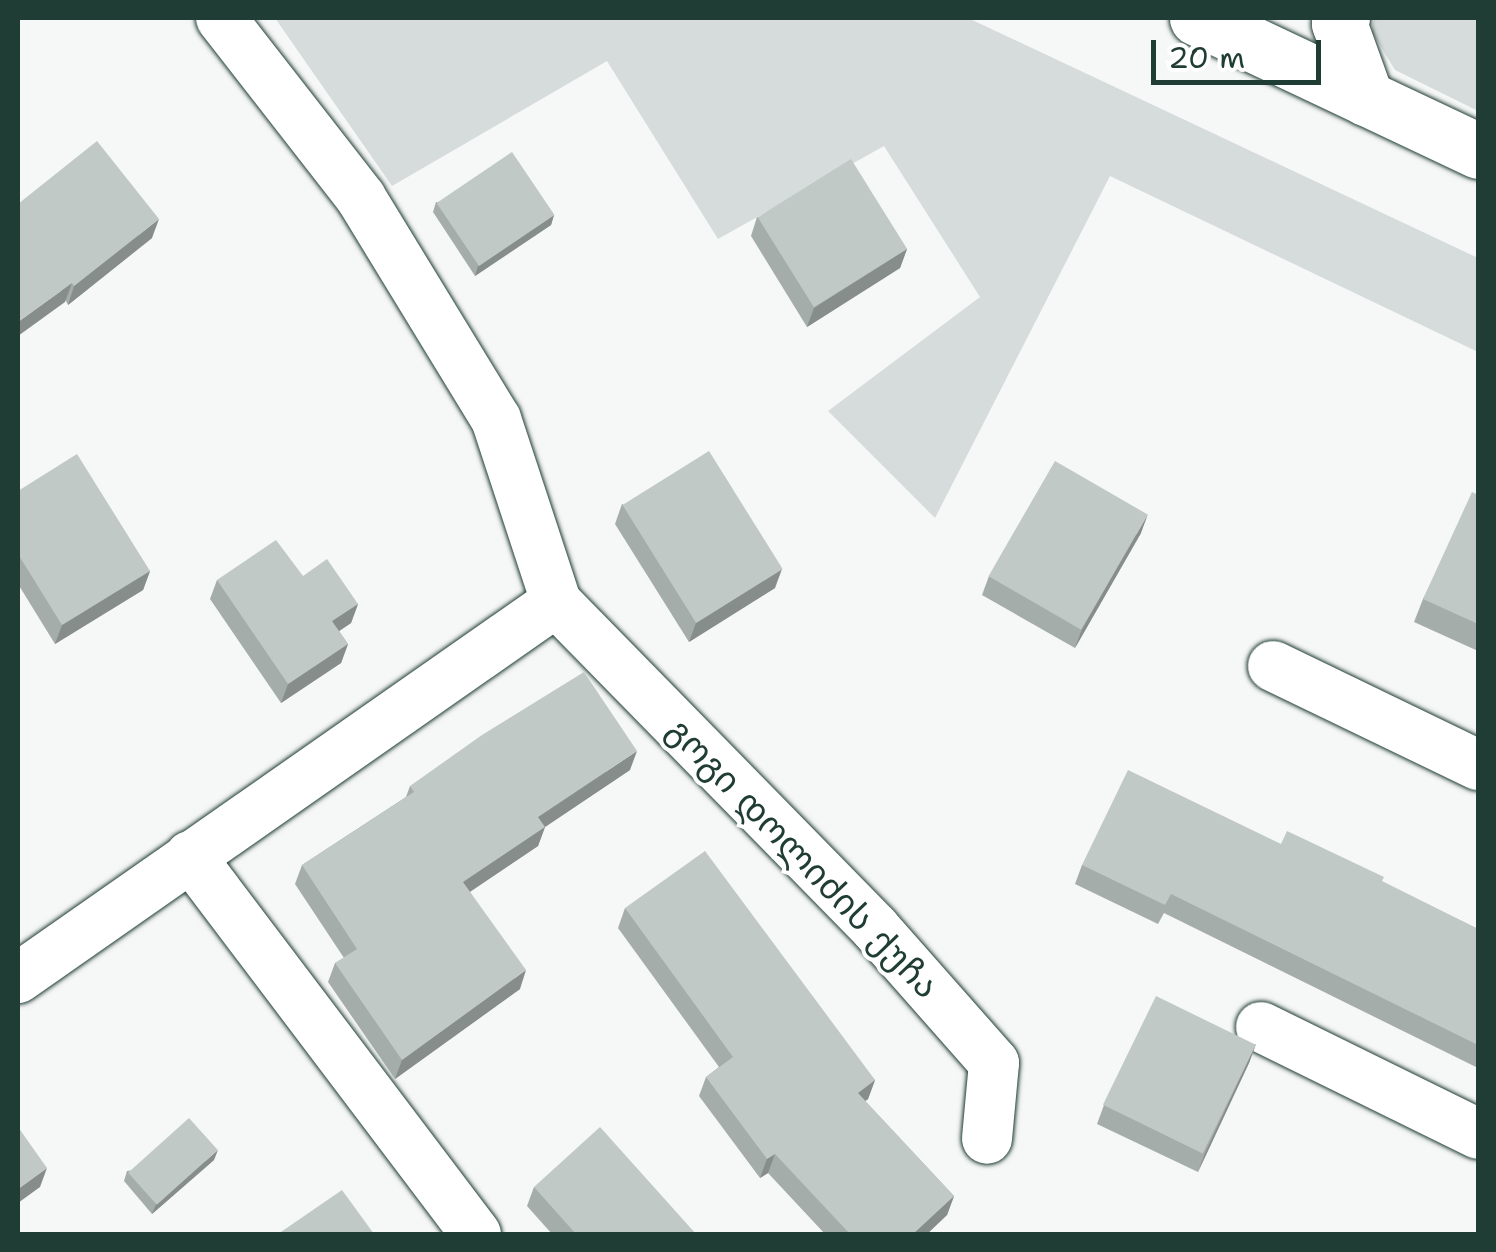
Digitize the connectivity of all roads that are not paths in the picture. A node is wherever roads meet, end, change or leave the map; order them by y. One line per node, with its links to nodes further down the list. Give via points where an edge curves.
1 (221, 18): 6 (street, გოგი დოლიძის ქუჩა, via 361,198 496,418)
2 (1197, 18): 4 (main road)
3 (1342, 18): 4 (main road)
4 (1366, 98): 5 (main road)
5 (1478, 151)
6 (556, 602): 9 (street); 13 (street, გოგი დოლიძის ქუჩა, via 875,928 994,1063)
7 (1273, 666): 8 (street)
8 (1478, 765)
9 (190, 856): 10 (street); 14 (street)
10 (18, 978)
11 (1261, 1027): 12 (street)
12 (1478, 1134)
13 (987, 1138)
14 (476, 1234)

